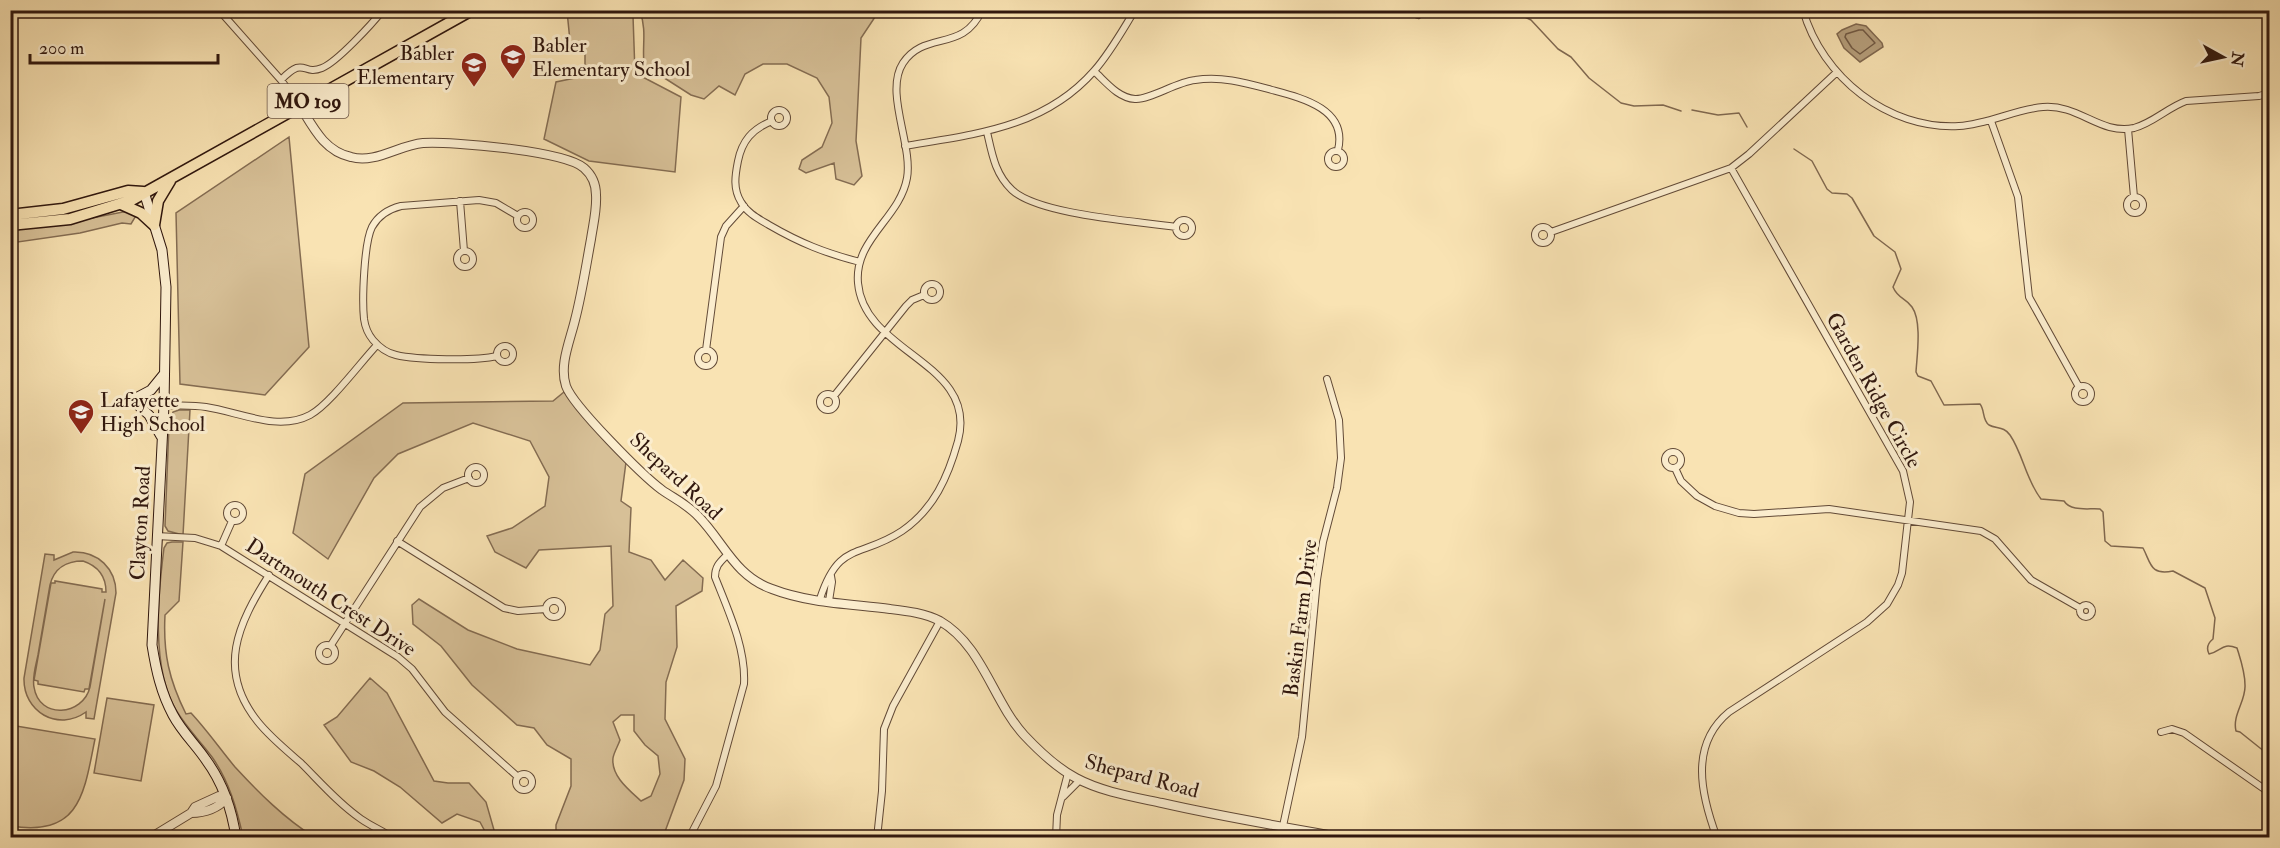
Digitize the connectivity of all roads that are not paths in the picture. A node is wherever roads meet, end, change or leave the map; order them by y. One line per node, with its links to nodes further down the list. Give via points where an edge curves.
1 (219, 10): 11 (street, Shepard Road)
2 (383, 10): 11 (street, via 325,67 316,70 299,66)
3 (472, 10): 13 (main road, MO 109)
4 (982, 10): 18 (street, via 962,35 917,48 902,65 897,88)
5 (1135, 10): 9 (street)
6 (1405, 10): 8 (street)
7 (1803, 10): 10 (street, via 1817,47)
8 (1418, 15)
9 (1094, 71): 17 (street, via 1056,104); 19 (street, via 1121,95 1138,100 1178,83 1211,78 1241,81 1307,99 1337,127)
10 (1836, 72): 15 (street, via 1871,102 1912,120 1959,126); 20 (street)
11 (281, 80): 13 (street, Shepard Road)
12 (2270, 93): 16 (street, via 2186,101 2146,124)
13 (300, 106): 21 (main road, MO 109); 53 (street, Shepard Road, via 325,143 352,158 439,143 550,154 587,170 595,185 596,207 565,363 566,385 576,403 646,476 696,514)
14 (772, 121): 26 (street, via 752,132 740,152 735,182)
15 (1991, 122): 16 (street, via 2040,107 2053,107 2068,109 2104,126); 42 (street, via 2018,197 2029,297)
16 (2127, 129): 23 (street)
17 (987, 132): 18 (street); 31 (street, via 998,171 1012,190 1030,202 1052,209)
18 (905, 146): 34 (street, via 906,188 864,249)
19 (1338, 150)
20 (1731, 168): 32 (street); 48 (street, Garden Ridge Circle, via 1903,471)
21 (171, 180): 22 (main road, MO 109); 30 (main road, via 158,201)
22 (144, 192): 25 (main road, MO 109); 27 (main road, MO 109, via 128,191 63,209); 30 (main road, Clayton Road)
23 (2134, 197)
24 (460, 201): 28 (street, via 496,203); 33 (street); 37 (street, via 395,207 373,225 367,242 364,319)
25 (121, 204): 29 (main road, MO 109, via 70,219); 30 (main road, via 141,213)
26 (744, 206): 34 (street, via 753,216 801,244); 38 (street, via 721,237)
27 (10, 214)
28 (518, 216)
29 (10, 225)
30 (154, 225): 40 (main road, Clayton Road, via 162,250 166,287)
31 (1176, 227)
32 (1551, 232)
33 (464, 251)
34 (860, 262): 36 (street, via 860,295 871,318)
35 (924, 295): 36 (street, via 912,300)
36 (884, 332): 43 (street); 55 (street, via 945,381 954,394 961,414 958,440 944,482 913,523 842,558)
37 (377, 345): 39 (street, via 404,356); 44 (street, via 323,404 301,419 278,422 207,408)
38 (706, 350)
39 (497, 356)
40 (165, 374): 44 (main road, Clayton Road); 45 (main road, via 151,390 132,400 149,415)
41 (1328, 379): 70 (street, Baskin Farm Drive, via 1339,420 1341,458 1317,580 1302,737)
42 (2079, 387)
43 (834, 396)
44 (164, 405): 45 (main road, Clayton Road)
45 (162, 439): 50 (main road, Clayton Road)
46 (1675, 468): 48 (street, via 1681,481 1697,496 1728,511 1754,514 1829,509)
47 (469, 477): 51 (street, via 428,499)
48 (1910, 520): 58 (street, via 1986,533 2031,580); 78 (street, Garden Ridge Circle, via 1900,580 1880,612 1729,712 1711,730 1703,758 1705,804)
49 (232, 521): 52 (street)
50 (156, 536): 52 (street, Dartmouth Crest Drive, via 195,538); 69 (main road, Clayton Road, via 152,645 159,682 174,717 212,768)
51 (397, 541): 59 (street, via 504,608); 61 (street)
52 (221, 546): 54 (street, Dartmouth Crest Drive)
53 (727, 555): 56 (street, Shepard Road, via 745,575 760,584 790,595); 74 (street, via 718,563 715,577 738,643 744,684 716,786)
54 (269, 575): 61 (street, Dartmouth Crest Drive); 73 (street, via 245,615 237,642 236,668 242,696 259,723 345,805)
55 (831, 576): 56 (street); 57 (street)
56 (820, 599): 57 (street, Shepard Road)
57 (830, 601): 60 (street, Shepard Road, via 915,613)
58 (2080, 608)
59 (546, 609)
60 (940, 621): 64 (street, Shepard Road, via 975,656 1022,732); 75 (street, via 884,729)
61 (345, 623): 62 (street); 65 (street, Dartmouth Crest Drive, via 405,662 445,712)
62 (331, 645)
63 (2161, 732): 67 (street, via 2172,729 2184,733)
64 (1068, 773): 66 (street, Shepard Road); 68 (street)
65 (518, 777)
66 (1080, 780): 68 (street); 70 (street, Shepard Road, via 1135,797)
67 (2270, 793)
68 (1063, 797): 76 (street)
69 (226, 798): 71 (street, via 219,796 195,807); 72 (main road, Clayton Road)
70 (1283, 826): 77 (street, Shepard Road)
71 (150, 837)
72 (236, 837)
73 (393, 837)
74 (689, 837)
75 (877, 837)
76 (1056, 837)
77 (1346, 837)
78 (1717, 837)

